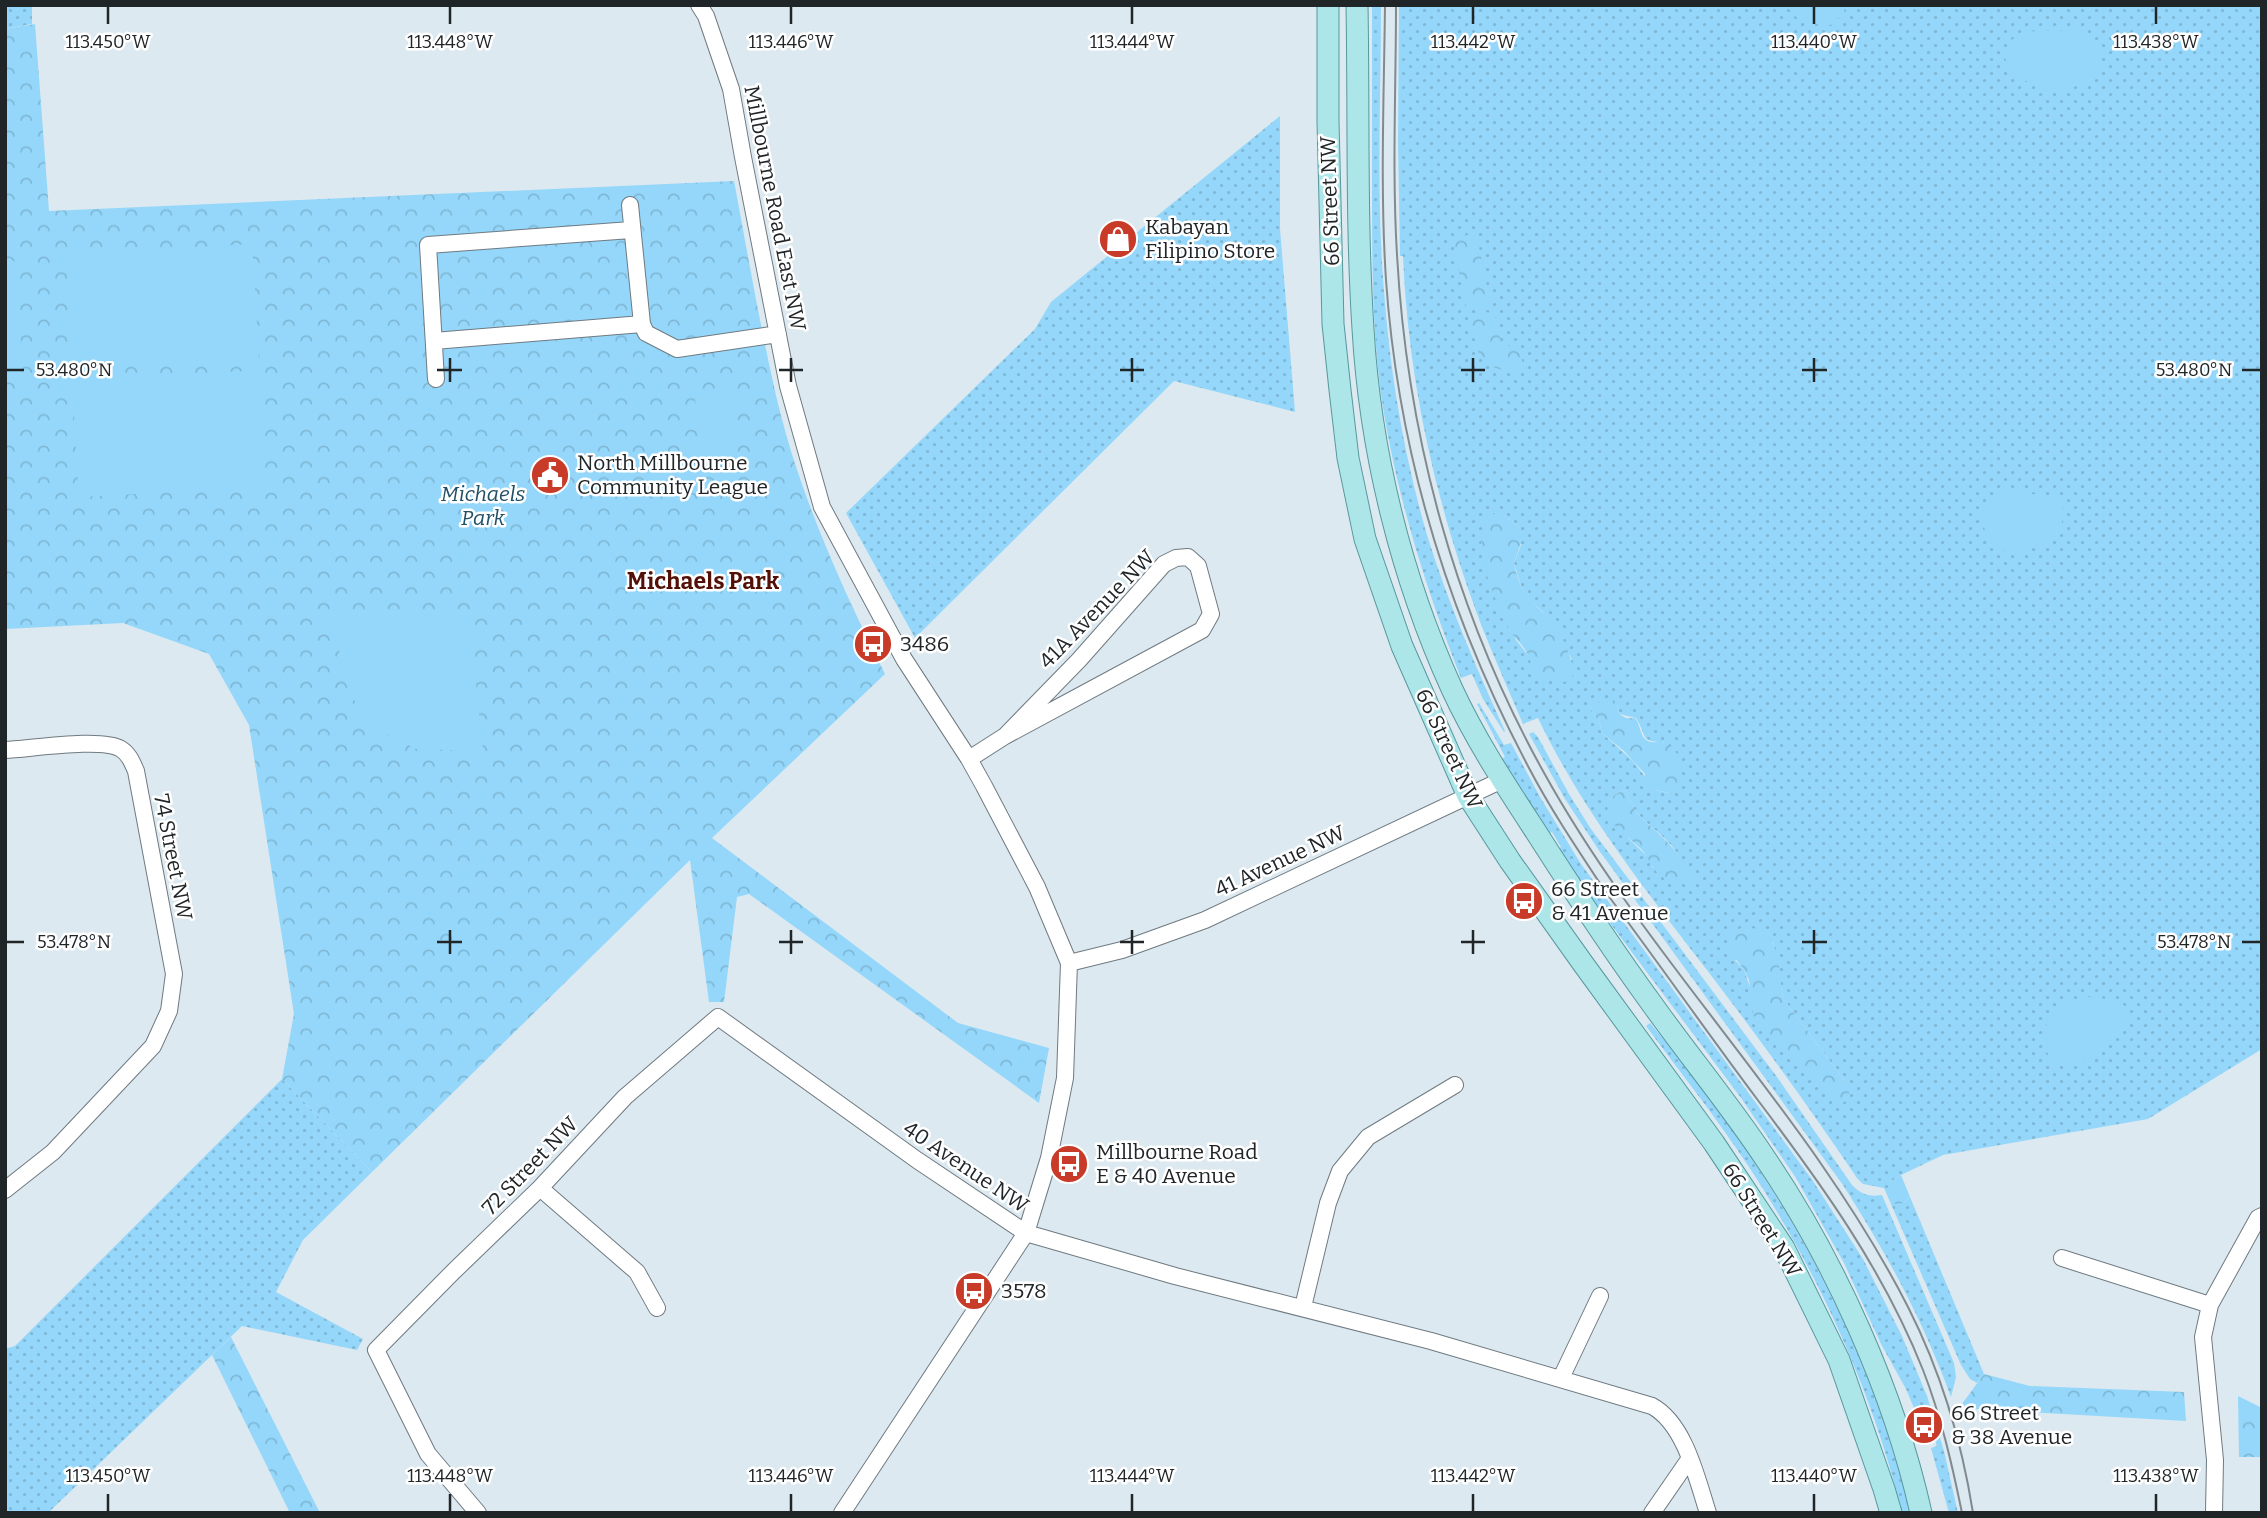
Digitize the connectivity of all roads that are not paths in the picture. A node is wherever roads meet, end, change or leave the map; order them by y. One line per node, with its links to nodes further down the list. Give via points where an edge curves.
1 (699, 5): 7 (street, Millbourne Road East NW, via 731,89)
2 (1328, 5): 14 (main road, 66 Street NW, via 1333,324 1348,458 1365,539 1402,646)
3 (1357, 5): 13 (main road, 66 Street NW, via 1362,318 1373,424 1421,612 1453,691)
4 (630, 205): 5 (street)
5 (631, 230): 6 (street); 8 (street, via 428,245)
6 (642, 324): 7 (street, via 646,333 677,349); 8 (street)
7 (778, 334): 12 (street, Millbourne Road East NW, via 822,507 904,659)
8 (434, 341): 9 (street)
9 (436, 379)
10 (1005, 737): 10 (street, 41A Avenue NW, via 1202,630 1211,614 1198,566 1188,558 1164,564); 12 (street, 41A Avenue NW)
11 (5, 750): 19 (street, 74 Street NW, via 97,744 124,750 136,771 174,974 169,1011 153,1046 53,1152)
12 (969, 758): 15 (street, Millbourne Road East NW, via 1037,887)
13 (1502, 780): 14 (street, 41 Avenue NW); 34 (main road, 66 Street NW, via 1602,933 1766,1159 1815,1239 1893,1410)
14 (1468, 796): 15 (street, 41 Avenue NW, via 1205,920 1122,950); 33 (main road, 66 Street NW, via 1784,1248 1839,1360)
15 (1069, 963): 21 (street, Millbourne Road East NW, via 1065,1078 1049,1158)
16 (719, 1017): 18 (street, 72 Street NW, via 625,1097); 21 (street, 40 Avenue NW)
17 (1455, 1085): 25 (street, via 1368,1138 1340,1171)
18 (540, 1188): 26 (street, via 637,1272); 29 (street, 72 Street NW, via 376,1350 428,1454)
19 (5, 1190)
20 (2262, 1216): 24 (street)
21 (1026, 1233): 25 (street, 40 Avenue NW); 30 (street, Millbourne Road East NW)
22 (2062, 1258): 24 (street)
23 (1600, 1296): 27 (street)
24 (2210, 1305): 35 (street, via 2203,1337 2215,1460)
25 (1303, 1307): 27 (street, 40 Avenue NW)
26 (657, 1308)
27 (1561, 1378): 28 (street, 40 Avenue NW, via 1652,1406 1669,1418)
28 (1690, 1458): 31 (street); 32 (street, 40 Avenue NW)
29 (478, 1513)
30 (842, 1513)
31 (1653, 1513)
32 (1708, 1513)
33 (1891, 1513)
34 (1921, 1513)
35 (2214, 1513)

